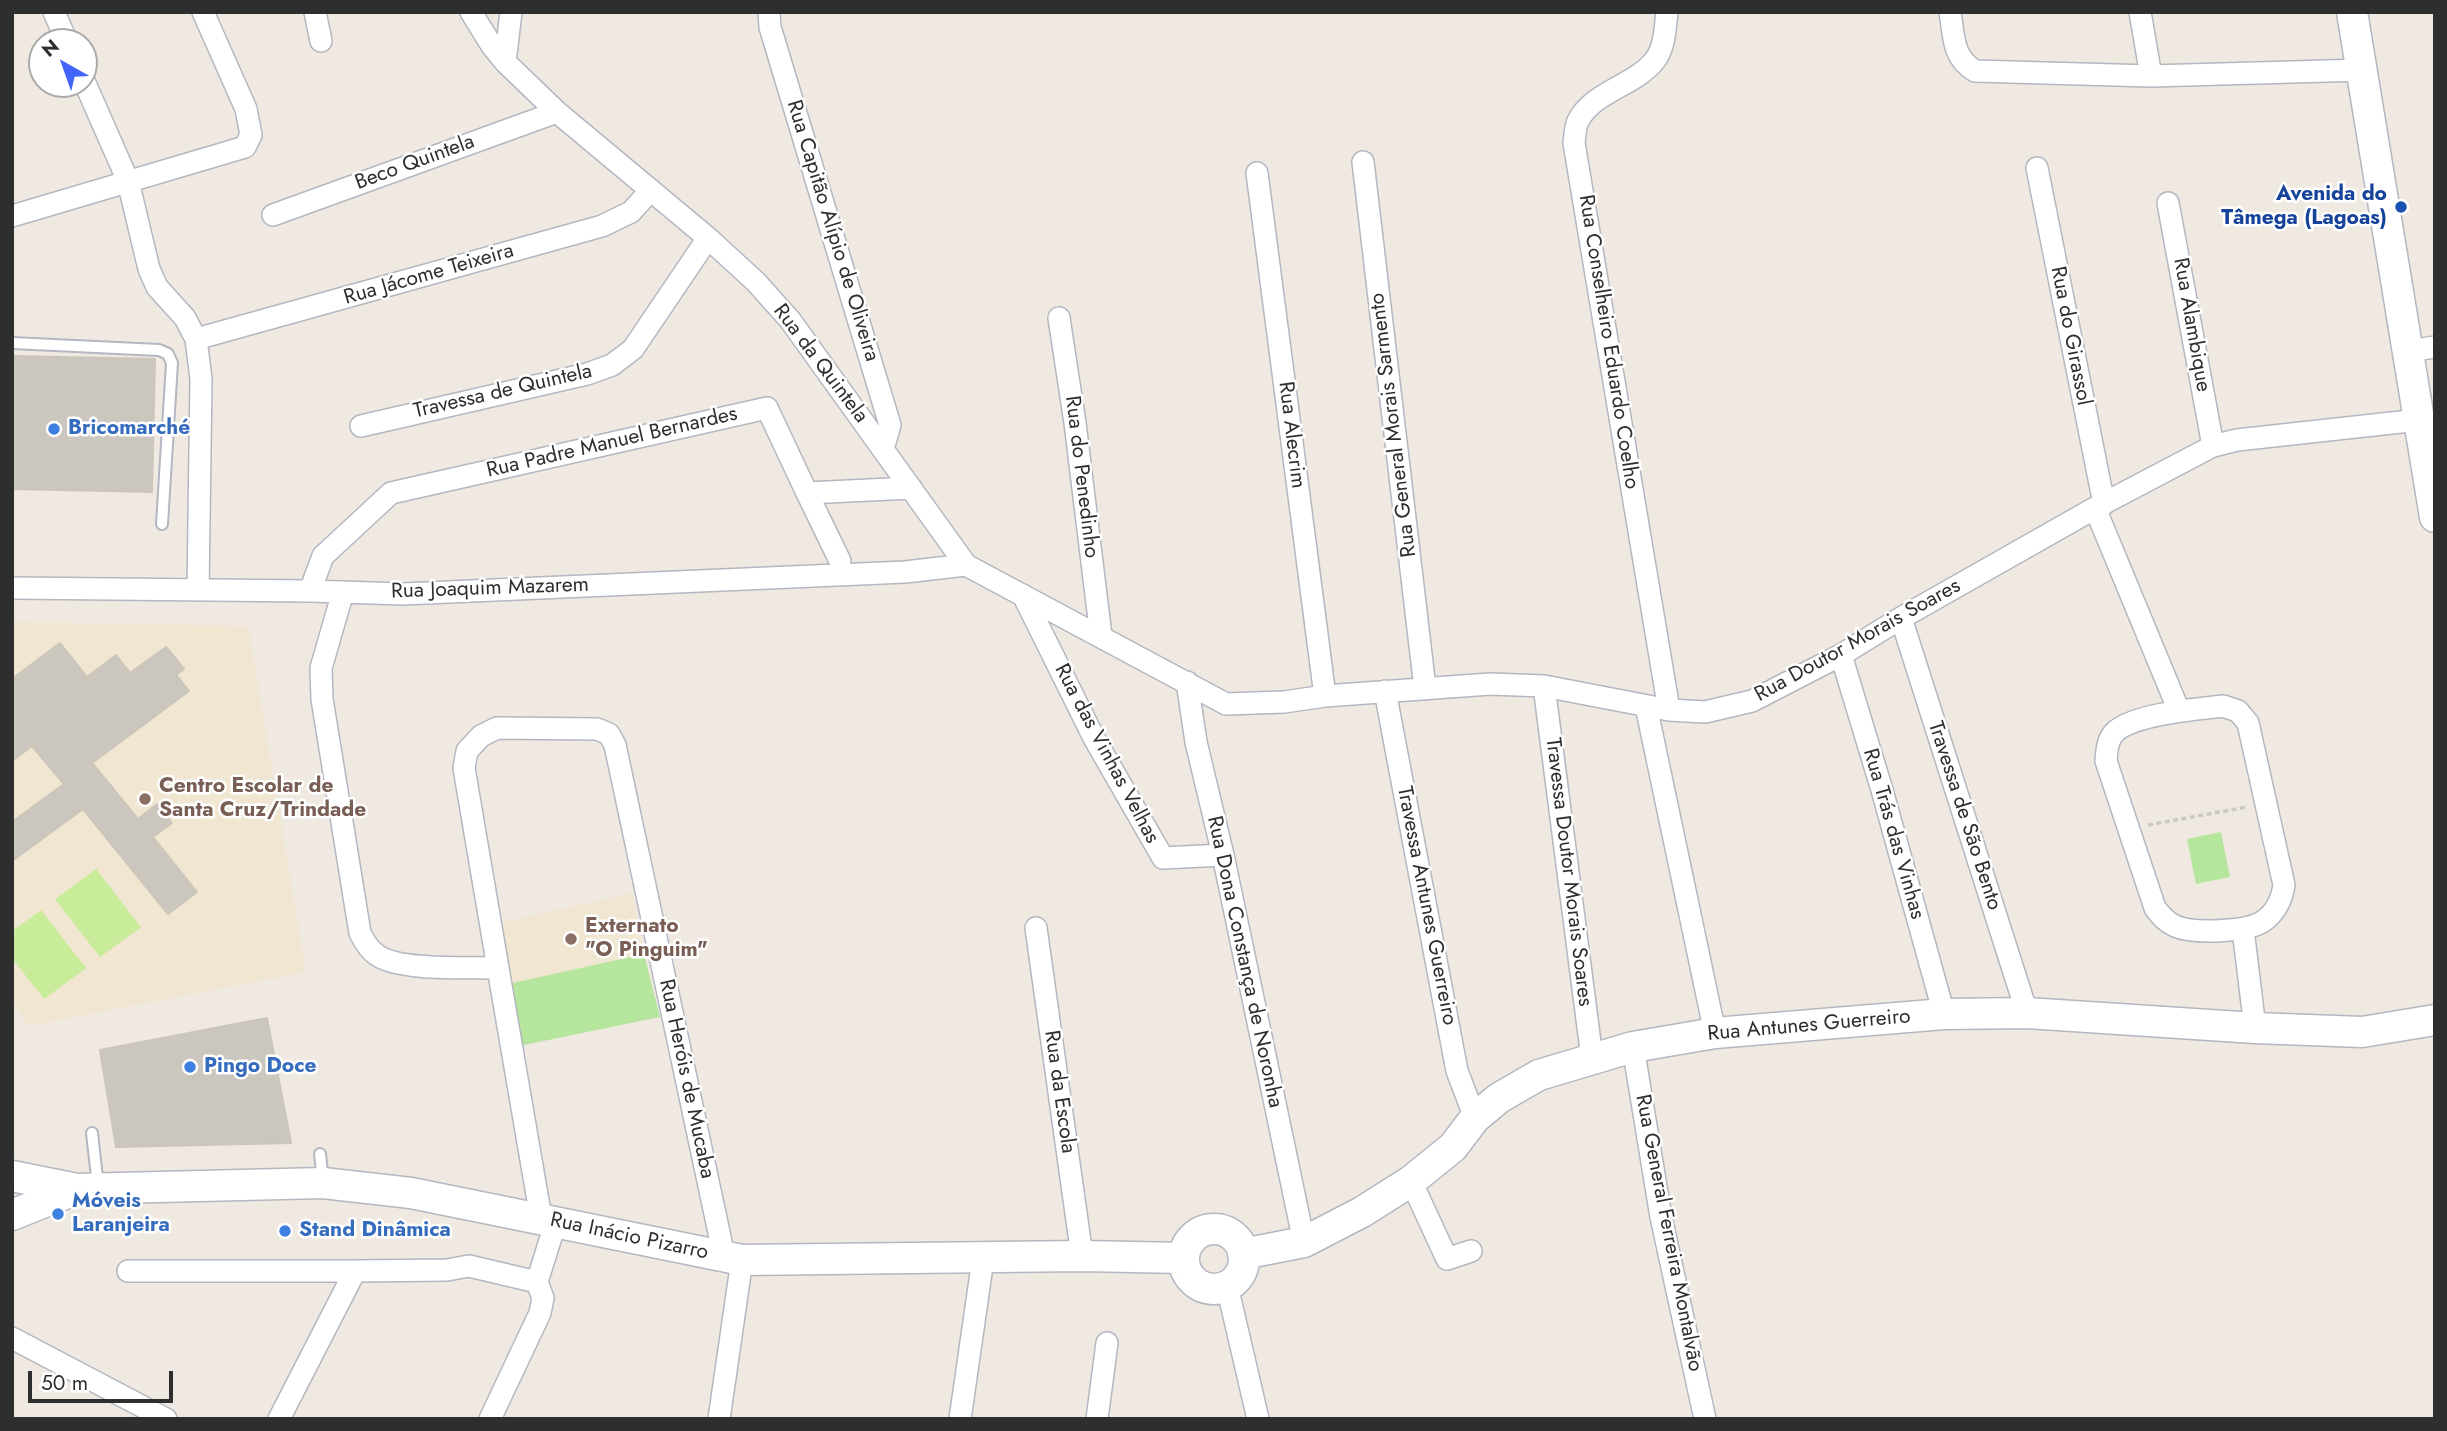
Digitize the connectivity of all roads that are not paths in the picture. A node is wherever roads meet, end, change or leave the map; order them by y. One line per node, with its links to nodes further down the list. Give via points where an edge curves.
1 (203, 12): 19 (street, via 246,109 251,135 245,147 228,154)
2 (315, 12): 10 (street)
3 (471, 12): 11 (street, Rua da Quintela)
4 (511, 12): 11 (street)
5 (769, 12): 32 (street, Rua Capitão Alípio de Oliveira, via 890,425)
6 (1667, 12): 54 (street, Rua Conselheiro Eduardo Coelho, via 1656,59 1591,105 1577,122 1574,143)
7 (1950, 12): 13 (street, via 1956,51 1963,64 1975,71)
8 (2140, 12): 13 (street)
9 (2352, 12): 12 (main road)
10 (321, 41)
11 (505, 62): 15 (street, Rua da Quintela)
12 (2362, 70): 13 (street); 28 (main road)
13 (2151, 76)
14 (91, 98): 19 (street)
15 (557, 112): 20 (street, Rua da Quintela); 22 (street, Beco Quintela)
16 (1363, 162): 50 (street, Rua General Morais Sarmento)
17 (2037, 168): 35 (street, Rua do Girassol)
18 (1257, 173): 52 (street, Rua Alecrim)
19 (128, 181): 23 (street); 26 (street, via 149,269)
20 (651, 190): 24 (street, Rua da Quintela); 26 (street, Rua Jácome Teixeira, via 631,212 602,226)
21 (2168, 203): 31 (street, Rua Alambique)
22 (273, 215)
23 (12, 216)
24 (708, 238): 30 (street, Travessa de Quintela, via 633,348 612,365); 32 (street, Rua da Quintela, via 790,320)
25 (1059, 318): 46 (street, Rua do Penedinho)
26 (196, 339): 41 (street, via 201,379)
27 (12, 343): 37 (lane, via 167,354 172,363)
28 (2421, 349): 29 (main road)
29 (2419, 420): 31 (street, Rua Doutor Morais Soares); 36 (main road)
30 (361, 426)
31 (2213, 446): 35 (street, Rua Doutor Morais Soares)
32 (883, 450): 33 (street, Rua da Quintela)
33 (911, 488): 34 (street); 39 (street, Rua da Quintela)
34 (807, 493): 38 (street); 42 (street, Rua Padre Manuel Bernardes, via 767,408 391,493 323,556)
35 (2100, 506): 45 (street, Rua Doutor Morais Soares); 55 (street, Rua do Girassol)
36 (2435, 517)
37 (162, 524)
38 (840, 561)
39 (966, 565): 43 (street, Rua Joaquim Mazarem, via 905,572 611,585 403,594); 44 (street, Rua da Quintela)
40 (12, 589): 41 (street, Rua Joaquim Mazarem)
41 (198, 590): 42 (street, Rua Joaquim Mazarem)
42 (310, 591): 43 (street, Rua Joaquim Mazarem)
43 (343, 592): 59 (street, via 321,668 322,699 360,933 377,956 399,964)
44 (1023, 595): 46 (street, Rua da Quintela); 56 (street, Rua das Vinhas Velhas, via 1094,738 1163,858)
45 (1901, 618): 47 (street, Rua Doutor Morais Soares); 60 (street, Travessa de São Bento)
46 (1101, 636): 48 (street, Rua da Quintela)
47 (1841, 655): 54 (street, Rua Doutor Morais Soares, via 1752,701 1704,712); 61 (street, Rua Trás das Vinhas)
48 (1187, 682): 52 (street, Rua Doutor Morais Soares, via 1226,704); 56 (street, Rua Dona Constança de Noronha)
49 (1544, 686): 50 (street, Rua Doutor Morais Soares); 53 (street, Rua Doutor Morais Soares); 66 (street, Travessa Doutor Morais Soares)
50 (1425, 688): 51 (street, Rua Doutor Morais Soares)
51 (1385, 691): 52 (street, Rua Doutor Morais Soares); 67 (street, Travessa Antunes Guerreiro, via 1457,1071)
52 (1325, 696)
53 (1646, 706): 54 (street, Rua Doutor Morais Soares); 64 (street)
54 (1669, 710)
55 (2179, 711): 58 (street, via 2223,706 2238,711 2248,723 2284,885 2275,910 2263,922); 58 (street, via 2128,724 2115,732 2106,761 2155,908 2163,919 2191,930)
56 (1223, 855): 75 (street, Rua Dona Constança de Noronha)
57 (1036, 928): 78 (street, Rua da Escola)
58 (2243, 929): 63 (street)
59 (498, 968): 74 (street); 79 (street, Rua Heróis de Mucaba, via 464,768 467,751 497,728 610,733)
60 (2027, 1013): 61 (main road, Rua Antunes Guerreiro); 63 (main road, Rua Antunes Guerreiro)
61 (1944, 1014): 64 (main road, Rua Antunes Guerreiro)
62 (2435, 1020): 63 (main road, Rua Antunes Guerreiro, via 2362,1032)
63 (2255, 1028)
64 (1715, 1033): 65 (main road, Rua Antunes Guerreiro)
65 (1633, 1047): 66 (main road, Rua Antunes Guerreiro); 95 (street, Rua General Ferreira Montalvão, via 1661,1217)
66 (1592, 1058): 67 (main road, Rua Antunes Guerreiro, via 1539,1075)
67 (1475, 1118): 70 (main road, Rua Antunes Guerreiro, via 1453,1147)
68 (92, 1133): 71 (lane)
69 (12, 1178): 71 (main road, Rua Inácio Pizarro); 72 (main road, via 16,1194)
70 (1411, 1181): 75 (main road, Rua Antunes Guerreiro); 76 (street, via 1447,1259)
71 (87, 1189): 73 (main road, Rua Inácio Pizarro); 74 (main road, Rua Inácio Pizarro, via 322,1169 411,1193)
72 (12, 1207)
73 (12, 1215)
74 (548, 1220): 79 (main road, Rua Inácio Pizarro); 84 (street)
75 (1304, 1242): 77 (main road, Rua Antunes Guerreiro)
76 (1471, 1251)
77 (1243, 1254): 80 (main road, via 1229,1233 1212,1230 1195,1236); 85 (main road, via 1240,1273)
78 (1082, 1256): 80 (main road, Rua Inácio Pizarro); 81 (main road, Rua Inácio Pizarro)
79 (733, 1258): 81 (main road, Rua Inácio Pizarro); 91 (street)
80 (1184, 1258): 85 (main road, via 1194,1282 1210,1289)
81 (983, 1259): 92 (street)
82 (128, 1270): 83 (street)
83 (355, 1270): 84 (street, via 470,1266); 89 (street)
84 (537, 1282): 90 (street, via 543,1298 540,1313)
85 (1227, 1286): 94 (street)
86 (12, 1338): 88 (street)
87 (1107, 1343): 93 (street)
88 (166, 1419)
89 (279, 1419)
90 (490, 1419)
91 (719, 1419)
92 (960, 1419)
93 (1097, 1419)
94 (1258, 1419)
95 (1705, 1419)

